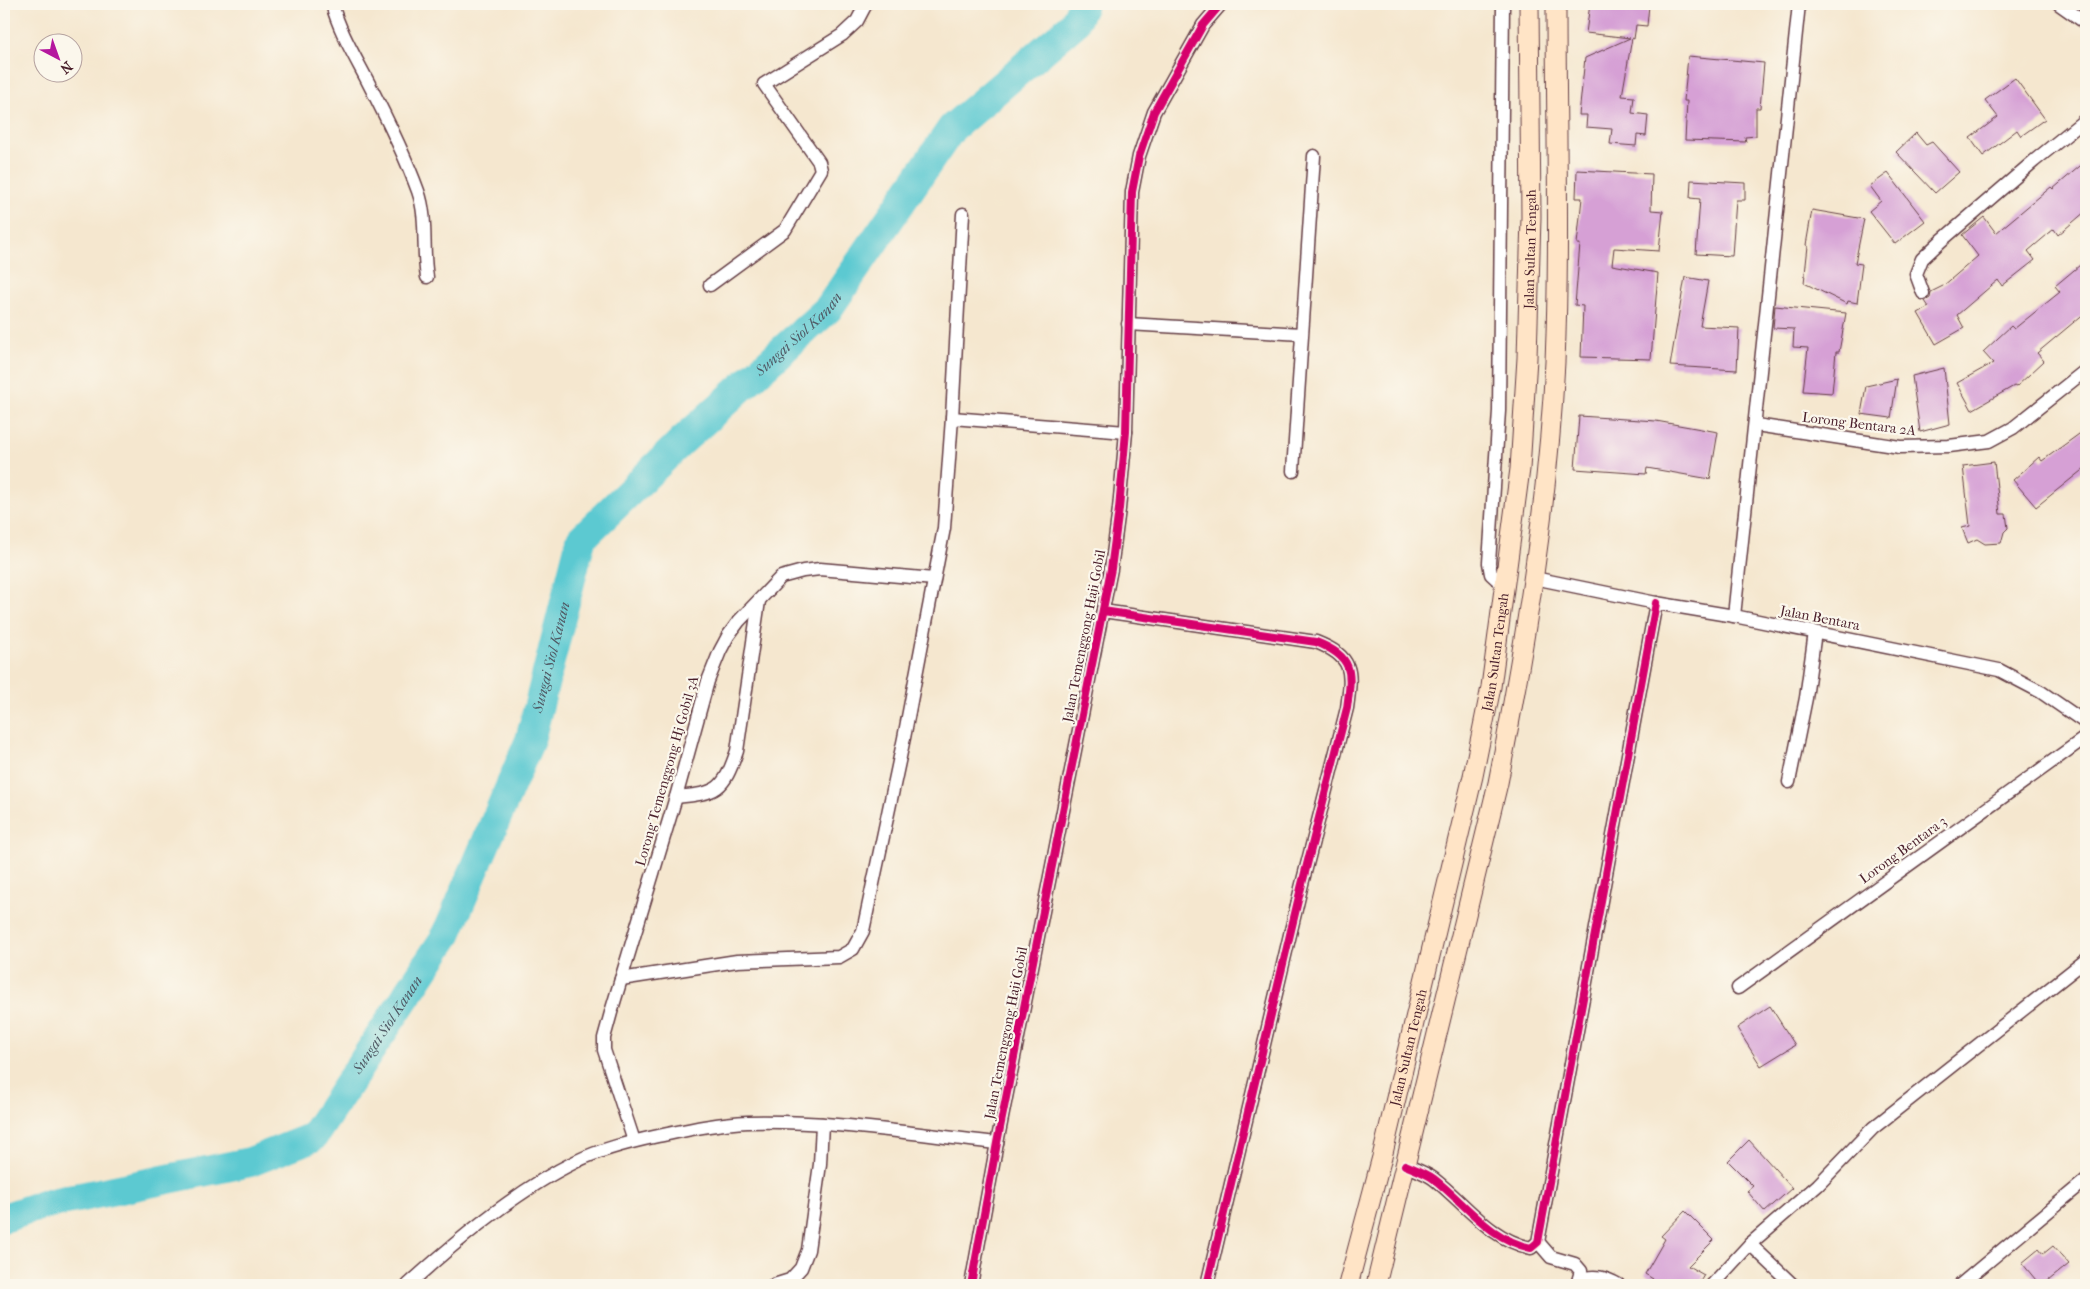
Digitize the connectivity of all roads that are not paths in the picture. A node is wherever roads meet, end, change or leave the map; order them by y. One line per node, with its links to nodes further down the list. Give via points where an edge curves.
1 (332, 4): 13 (street, via 418,192 425,226)
2 (866, 4): 14 (street, via 857,20 842,35 764,84 819,162 821,170 785,230)
3 (1221, 4): 16 (street, Jalan Temenggong Haji Gobil, via 1203,26 1154,112 1139,156 1132,192)
4 (1503, 4): 25 (street, via 1499,412 1489,562 1491,574)
5 (1529, 4): 25 (main road, Jalan Sultan Tengah, via 1527,358 1520,469)
6 (1556, 4): 23 (main road, Jalan Sultan Tengah, via 1555,362)
7 (1799, 4): 20 (street)
8 (2059, 4): 9 (street)
9 (2086, 23)
10 (2086, 119): 15 (street, via 1922,259 1916,274)
11 (1314, 156): 17 (street)
12 (963, 214): 19 (street)
13 (427, 277)
14 (710, 285)
15 (1923, 293)
16 (1128, 324): 17 (street); 21 (street, Jalan Temenggong Haji Gobil)
17 (1302, 334): 22 (street)
18 (2086, 370): 20 (street, Lorong Bentara 2A, via 2012,428 1989,440 1950,446 1900,446)
19 (952, 418): 21 (street); 24 (street, via 944,528)
20 (1756, 425): 29 (street)
21 (1126, 432): 28 (street, Jalan Temenggong Haji Gobil, via 1119,509)
22 (1293, 471)
23 (1534, 578): 27 (street, Jalan Bentara); 41 (main road, Jalan Sultan Tengah, via 1498,783)
24 (934, 580): 26 (street, Lorong Temenggong Hj Gobil 3A, via 837,569 803,571 781,577); 36 (street, via 865,922 854,949 839,957 737,961)
25 (1504, 586): 50 (main road, Jalan Sultan Tengah, via 1491,687 1473,776)
26 (759, 601): 34 (street, Lorong Temenggong Hj Gobil 3A, via 739,621 720,651 708,681); 34 (street, via 737,751 731,767 724,782 715,790)
27 (1656, 603): 29 (street, Jalan Bentara); 43 (street)
28 (1103, 611): 40 (street, Jalan Temenggong Haji Gobil); 49 (street, via 1316,642 1344,658 1350,672 1347,708)
29 (1734, 616): 30 (street, Jalan Bentara)
30 (1815, 632): 31 (street, Jalan Bentara, via 1999,670 2041,692); 33 (street)
31 (2086, 723)
32 (2086, 737): 37 (street, Lorong Bentara 3)
33 (1789, 782)
34 (676, 797): 36 (street, Lorong Temenggong Hj Gobil 3A)
35 (2086, 960): 44 (street, via 1872,1128 1818,1185)
36 (621, 979): 39 (street, Lorong Temenggong Hj Gobil 3A, via 604,1038 604,1050)
37 (1738, 988)
38 (822, 1124): 39 (street, via 747,1122); 40 (street); 47 (street, via 808,1250 801,1268 790,1280)
39 (634, 1142): 46 (street, via 576,1162 545,1179 455,1243)
40 (997, 1143): 48 (street, Jalan Temenggong Haji Gobil)
41 (1405, 1166): 43 (street, via 1432,1177 1499,1237 1531,1248); 51 (main road, Jalan Sultan Tengah)
42 (2086, 1180): 55 (street)
43 (1538, 1242): 45 (street, via 1551,1257 1575,1264 1581,1271)
44 (1750, 1244): 53 (street); 54 (street)
45 (1578, 1282): 52 (street, via 1594,1275)
46 (408, 1285)
47 (774, 1285)
48 (971, 1285)
49 (1207, 1285)
50 (1348, 1285)
51 (1376, 1285)
52 (1619, 1285)
53 (1712, 1285)
54 (1793, 1285)
55 (1960, 1285)

